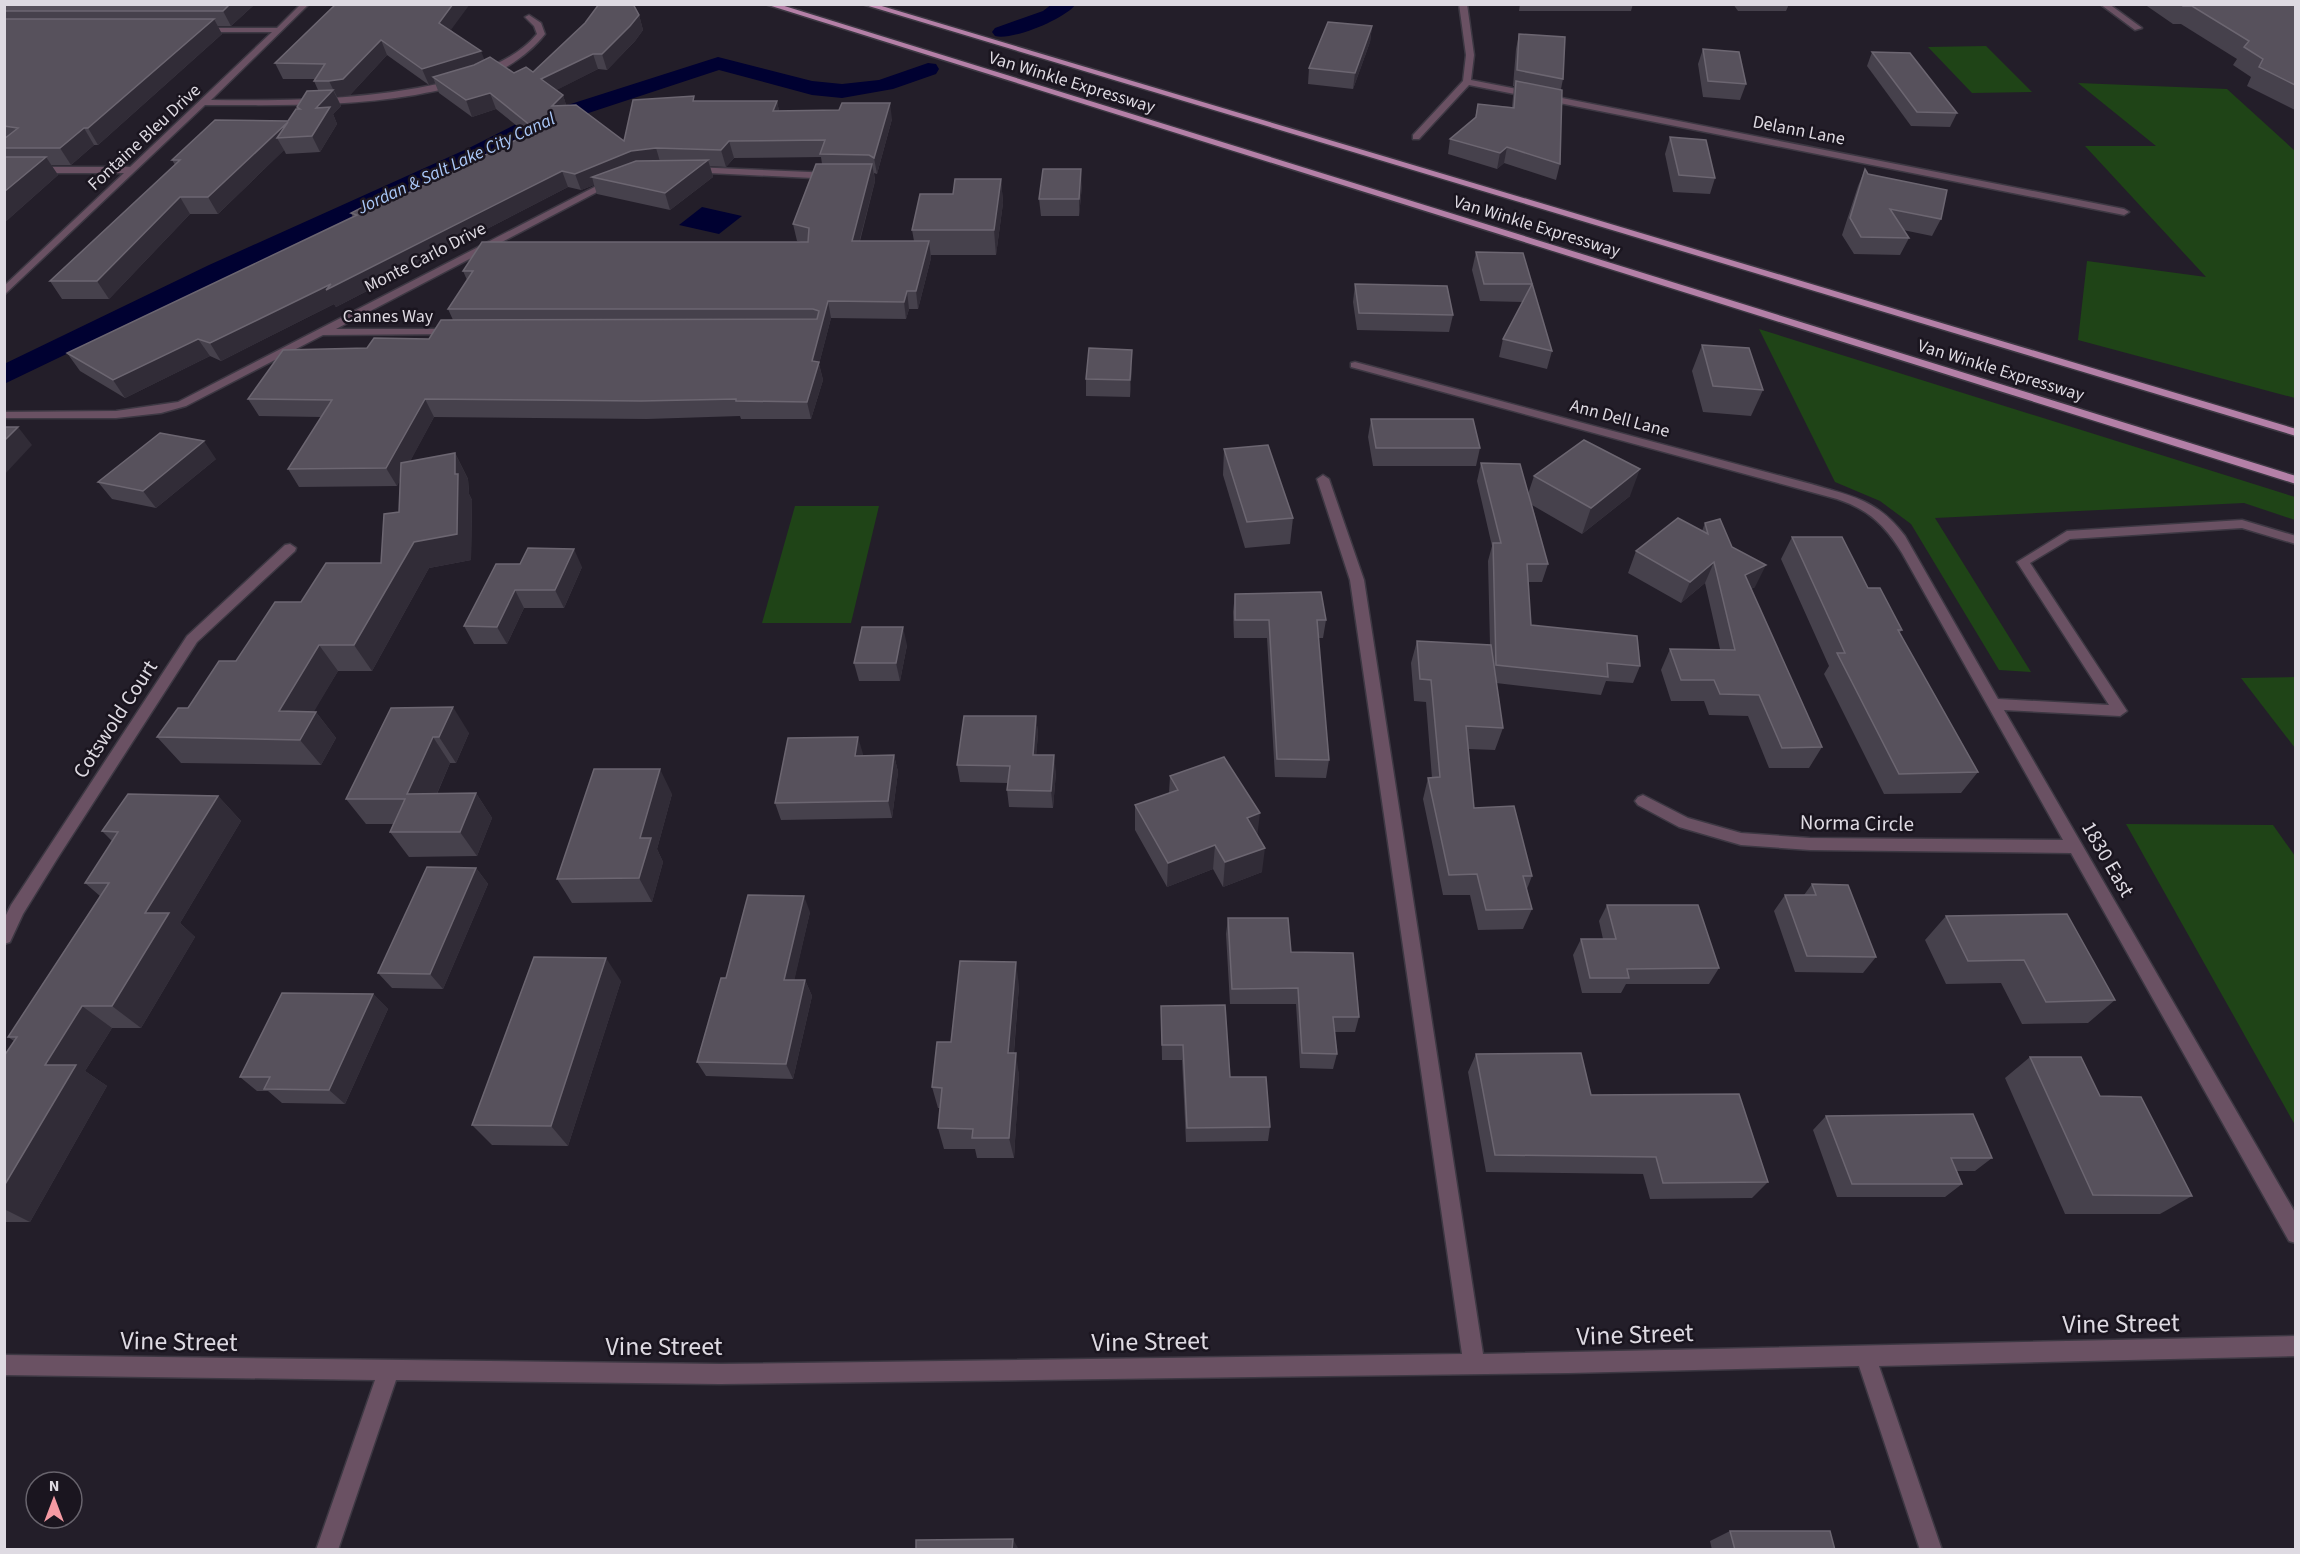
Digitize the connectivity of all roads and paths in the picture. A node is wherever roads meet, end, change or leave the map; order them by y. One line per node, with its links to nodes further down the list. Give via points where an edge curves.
1 (306, 4): 9 (street, Fontaine Bleu Drive)
2 (768, 4): 28 (main road, Van Winkle Expressway)
3 (865, 4): 26 (main road, Van Winkle Expressway)
4 (1463, 4): 12 (street, via 1470,55)
5 (2103, 4): 7 (street)
6 (529, 17): 10 (street, via 541,34 532,46)
7 (2138, 28)
8 (195, 30): 9 (street)
9 (281, 30): 13 (street, Fontaine Bleu Drive)
10 (472, 77)
11 (462, 81): 13 (street, via 400,96 346,102)
12 (1467, 81): 14 (street); 20 (street, Delann Lane)
13 (205, 102): 17 (street, Fontaine Bleu Drive)
14 (1416, 137)
15 (682, 169): 19 (street)
16 (4, 170): 17 (street)
17 (133, 170): 21 (street, Fontaine Bleu Drive)
18 (622, 177): 22 (street, Monte Carlo Drive)
19 (848, 177)
20 (2124, 212)
21 (4, 292)
22 (319, 332): 23 (street, Cannes Way); 25 (street, Monte Carlo Drive, via 195,399 164,410)
23 (461, 332)
24 (1355, 364): 29 (street, Ann Dell Lane, via 1807,487)
25 (4, 416)
26 (2295, 433)
27 (1323, 478): 39 (street, via 1357,580)
28 (2295, 480)
29 (1874, 510): 32 (street, 1830 East, via 1896,533)
30 (2295, 540): 32 (street, via 2242,524 2067,535 2023,562 2120,711)
31 (290, 548): 35 (street, Cotswold Court, via 192,639 51,854)
32 (1994, 704): 34 (street, 1830 East)
33 (1643, 801): 34 (street, Norma Circle, via 1684,823 1741,839 1810,844)
34 (2077, 847): 36 (street, 1830 East)
35 (4, 937)
36 (2295, 1234)
37 (2295, 1346): 38 (street, Vine Street)
38 (1865, 1355): 39 (street, Vine Street); 43 (street)
39 (1474, 1364): 41 (street, Vine Street, via 720,1374)
40 (4, 1365): 41 (street, Vine Street)
41 (389, 1370): 42 (street)
42 (327, 1550)
43 (1931, 1550)

